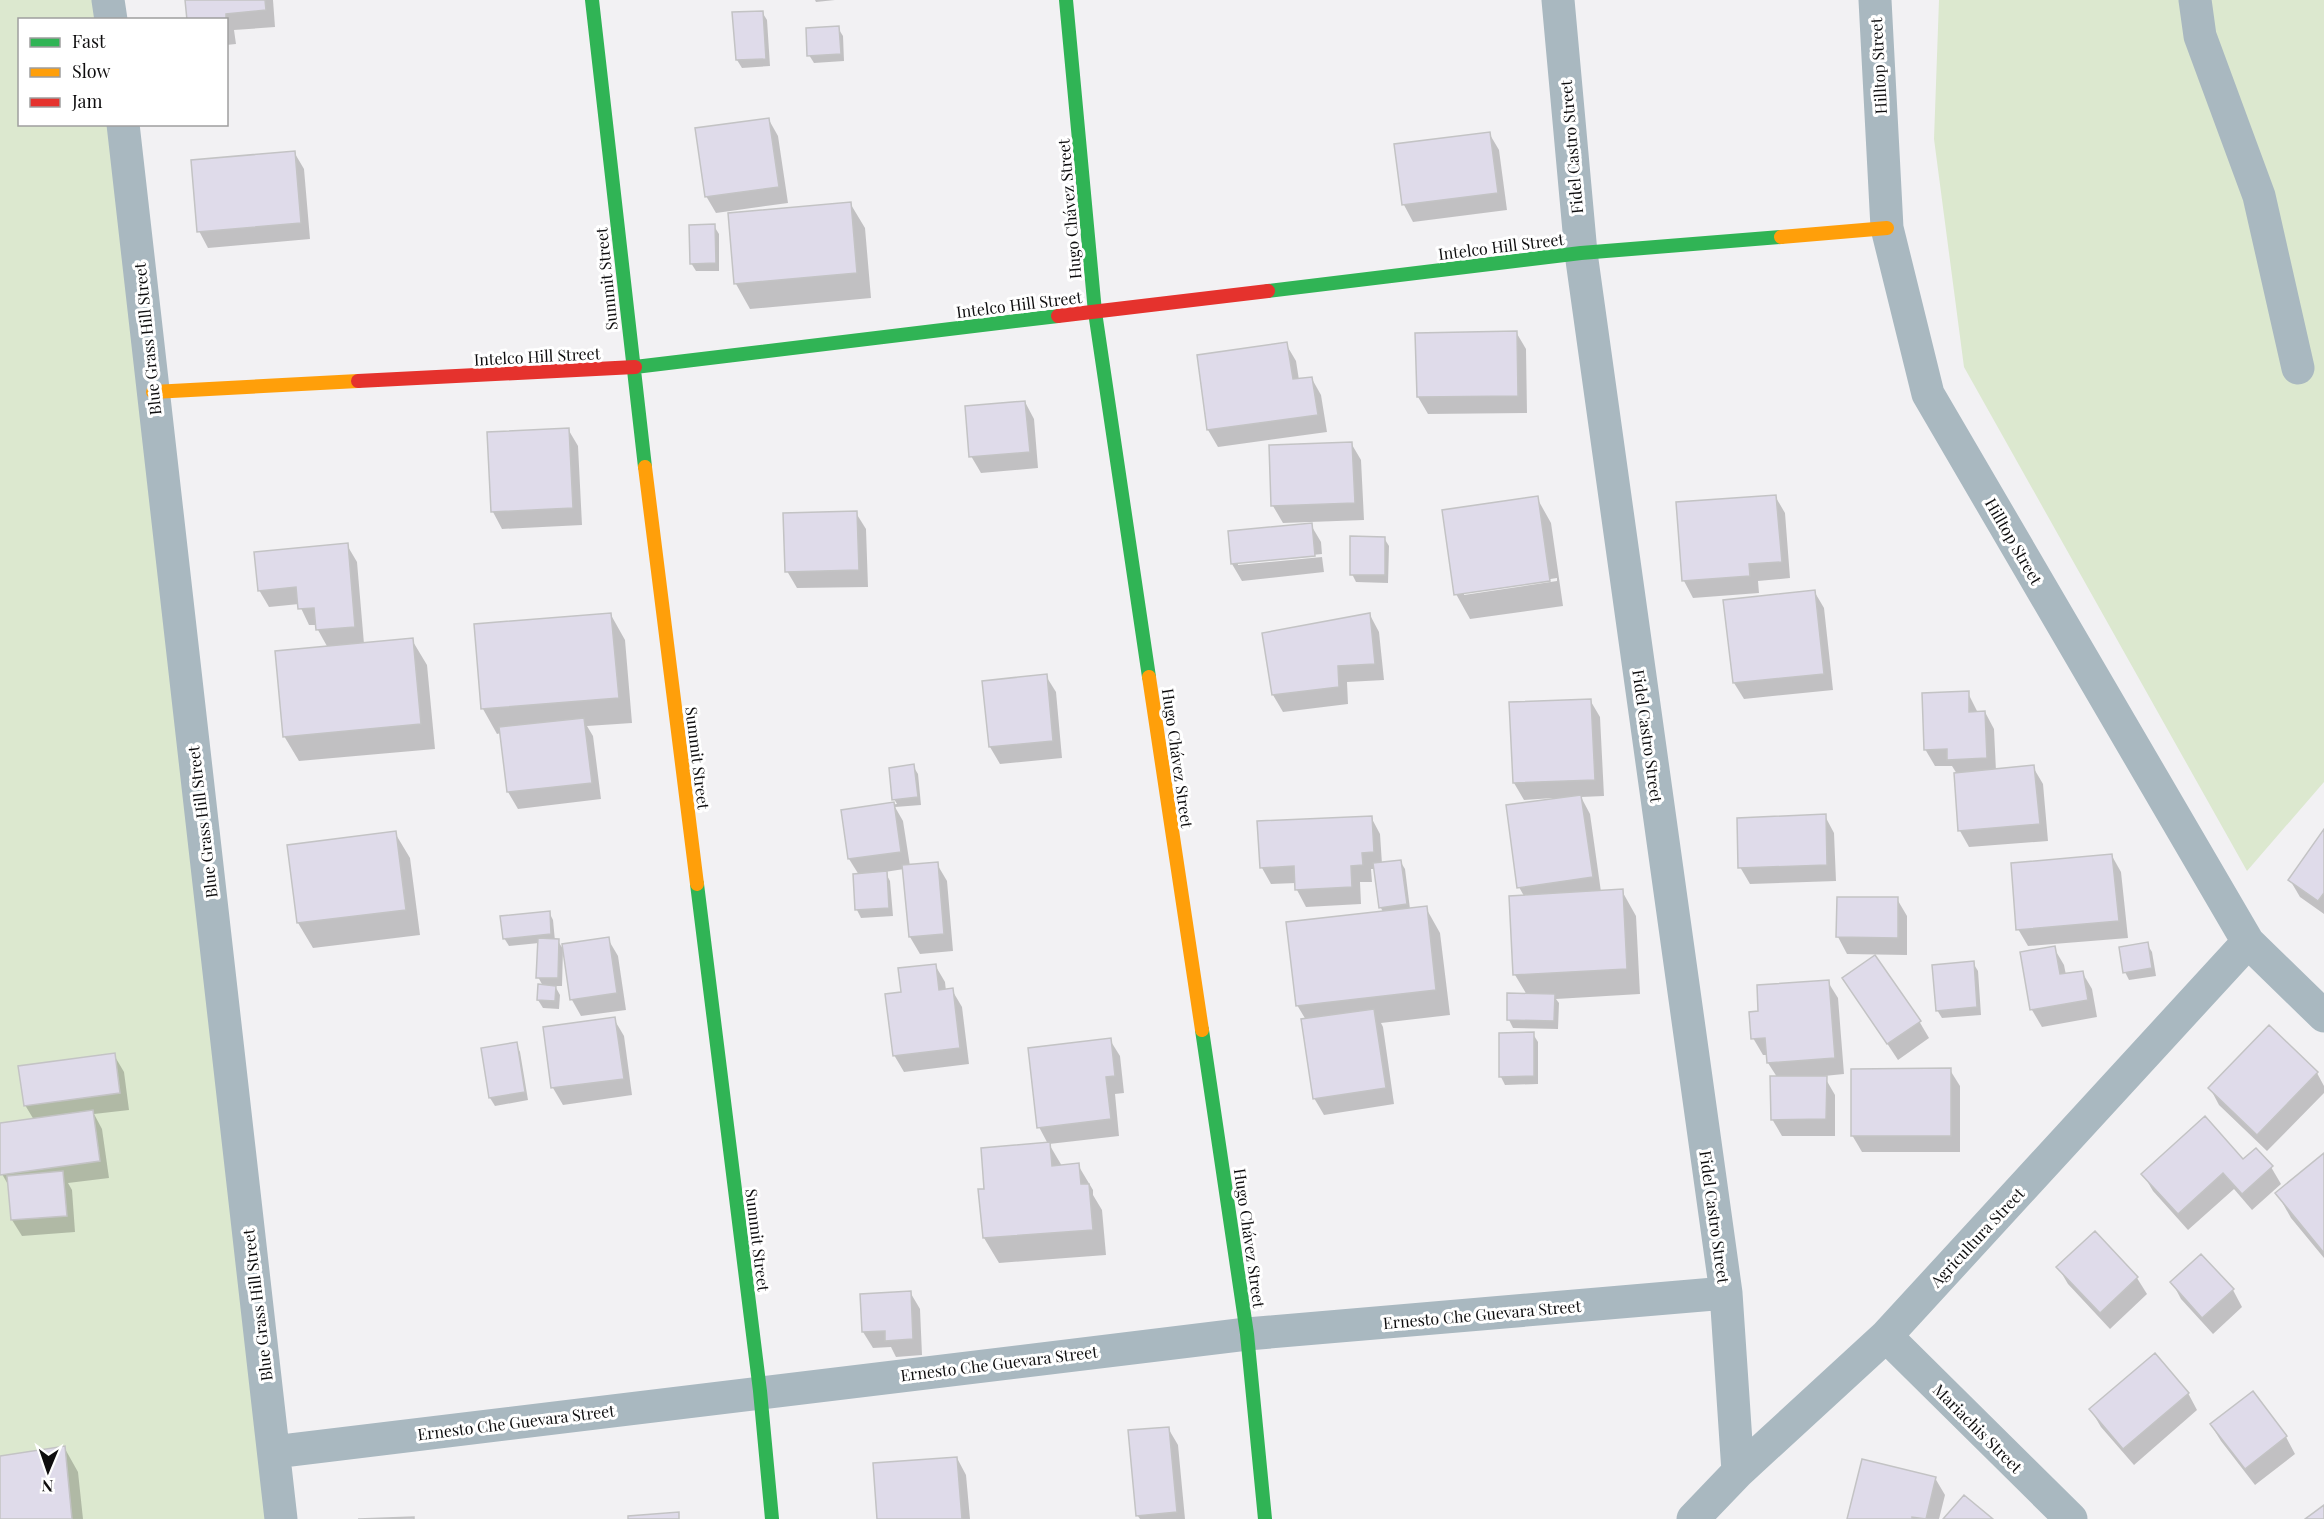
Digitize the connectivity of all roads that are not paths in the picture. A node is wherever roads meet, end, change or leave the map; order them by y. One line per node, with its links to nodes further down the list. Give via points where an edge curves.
1 (108, 0): 7 (street)
2 (592, 0): 12 (street, Summit Street)
3 (1066, 0): 11 (street, Hugo Chávez Street)
4 (1558, 0): 10 (street, Fidel Castro Street)
5 (1875, 0): 9 (street, Hilltop Street)
6 (2195, 0): 13 (street, via 2200,36 2259,196)
7 (111, 18)
8 (123, 126): 14 (street, Blue Grass Hill Street)
9 (1887, 228): 10 (street, Intelco Hill Street); 15 (street, Hilltop Street, via 1928,394)
10 (1581, 253): 11 (street, Intelco Hill Street); 17 (street, Fidel Castro Street)
11 (1095, 312): 12 (street, Intelco Hill Street); 18 (street, Hugo Chávez Street)
12 (632, 367): 14 (street, Intelco Hill Street); 20 (street, Summit Street)
13 (2298, 368)
14 (153, 392): 21 (street, Blue Grass Hill Street)
15 (2248, 942): 16 (street, Hilltop Street); 19 (street, Agricultura Street)
16 (2324, 1016)
17 (1726, 1293): 18 (street, Ernesto Che Guevara Street); 22 (street, Fidel Castro Street)
18 (1247, 1334): 20 (street, Ernesto Che Guevara Street); 25 (street, Hugo Chávez Street)
19 (1886, 1336): 22 (street, Agricultura Street); 27 (street, Mariachis Street)
20 (760, 1391): 21 (street, Ernesto Che Guevara Street); 24 (street, Summit Street)
21 (274, 1452): 23 (street, Blue Grass Hill Street)
22 (1738, 1472): 26 (street, Agricultura Street)
23 (281, 1519)
24 (772, 1519)
25 (1265, 1519)
26 (1693, 1519)
27 (2071, 1519)

